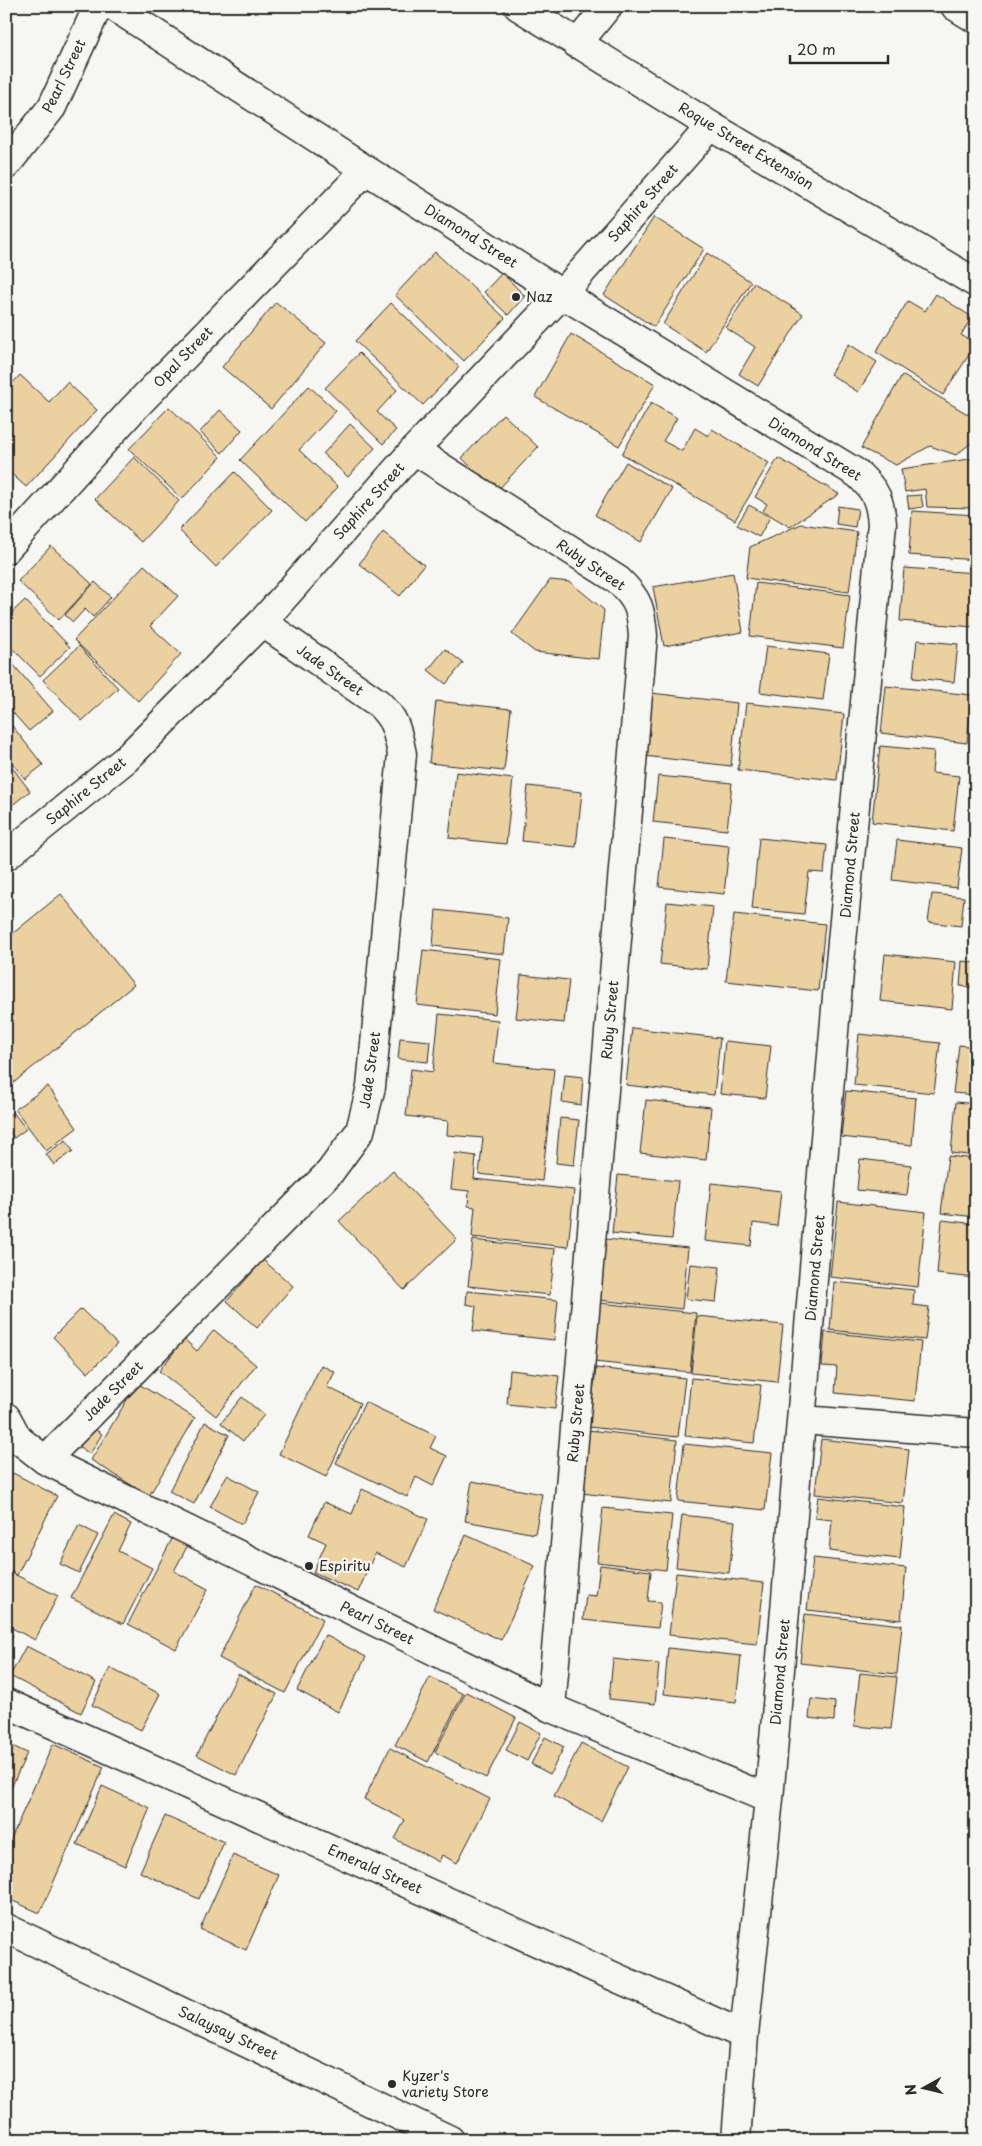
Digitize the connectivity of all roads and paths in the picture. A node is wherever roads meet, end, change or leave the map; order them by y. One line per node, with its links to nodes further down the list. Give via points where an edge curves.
1 (98, 6): 9 (street, Pearl Street, via 52,107)
2 (114, 6): 10 (street, Diamond Street)
3 (518, 6): 7 (street, Roque Street Extension)
4 (608, 6): 7 (street)
5 (955, 6): 6 (street)
6 (976, 19)
7 (577, 44): 8 (street, Roque Street Extension)
8 (711, 126): 11 (street, Roque Street Extension); 12 (street, Saphire Street)
9 (6, 165)
10 (366, 170): 12 (street, Diamond Street); 14 (street, Opal Street, via 134,408)
11 (976, 283)
12 (562, 294): 13 (street, Saphire Street); 18 (street, Diamond Street, via 858,474 872,487 880,505 882,524 839,973)
13 (414, 450): 15 (street, Saphire Street); 22 (street, Ruby Street, via 618,580 633,595 642,617 643,636)
14 (6, 549)
15 (262, 622): 16 (street, Saphire Street, via 126,759); 20 (street, Jade Street, via 378,703 390,715 402,754 371,1087 360,1131 330,1172)
16 (6, 856)
17 (6, 1417): 20 (street, Pearl Street, via 18,1438)
18 (802, 1420): 19 (street); 23 (street, Diamond Street)
19 (976, 1433)
20 (45, 1460): 22 (street, Pearl Street)
21 (6, 1703): 25 (street, Emerald Street)
22 (551, 1708): 23 (street, Pearl Street)
23 (769, 1799): 25 (street, Diamond Street)
24 (6, 1928): 26 (street, Salaysay Street)
25 (744, 2035): 27 (street, Diamond Street)
26 (450, 2140)
27 (736, 2140)

